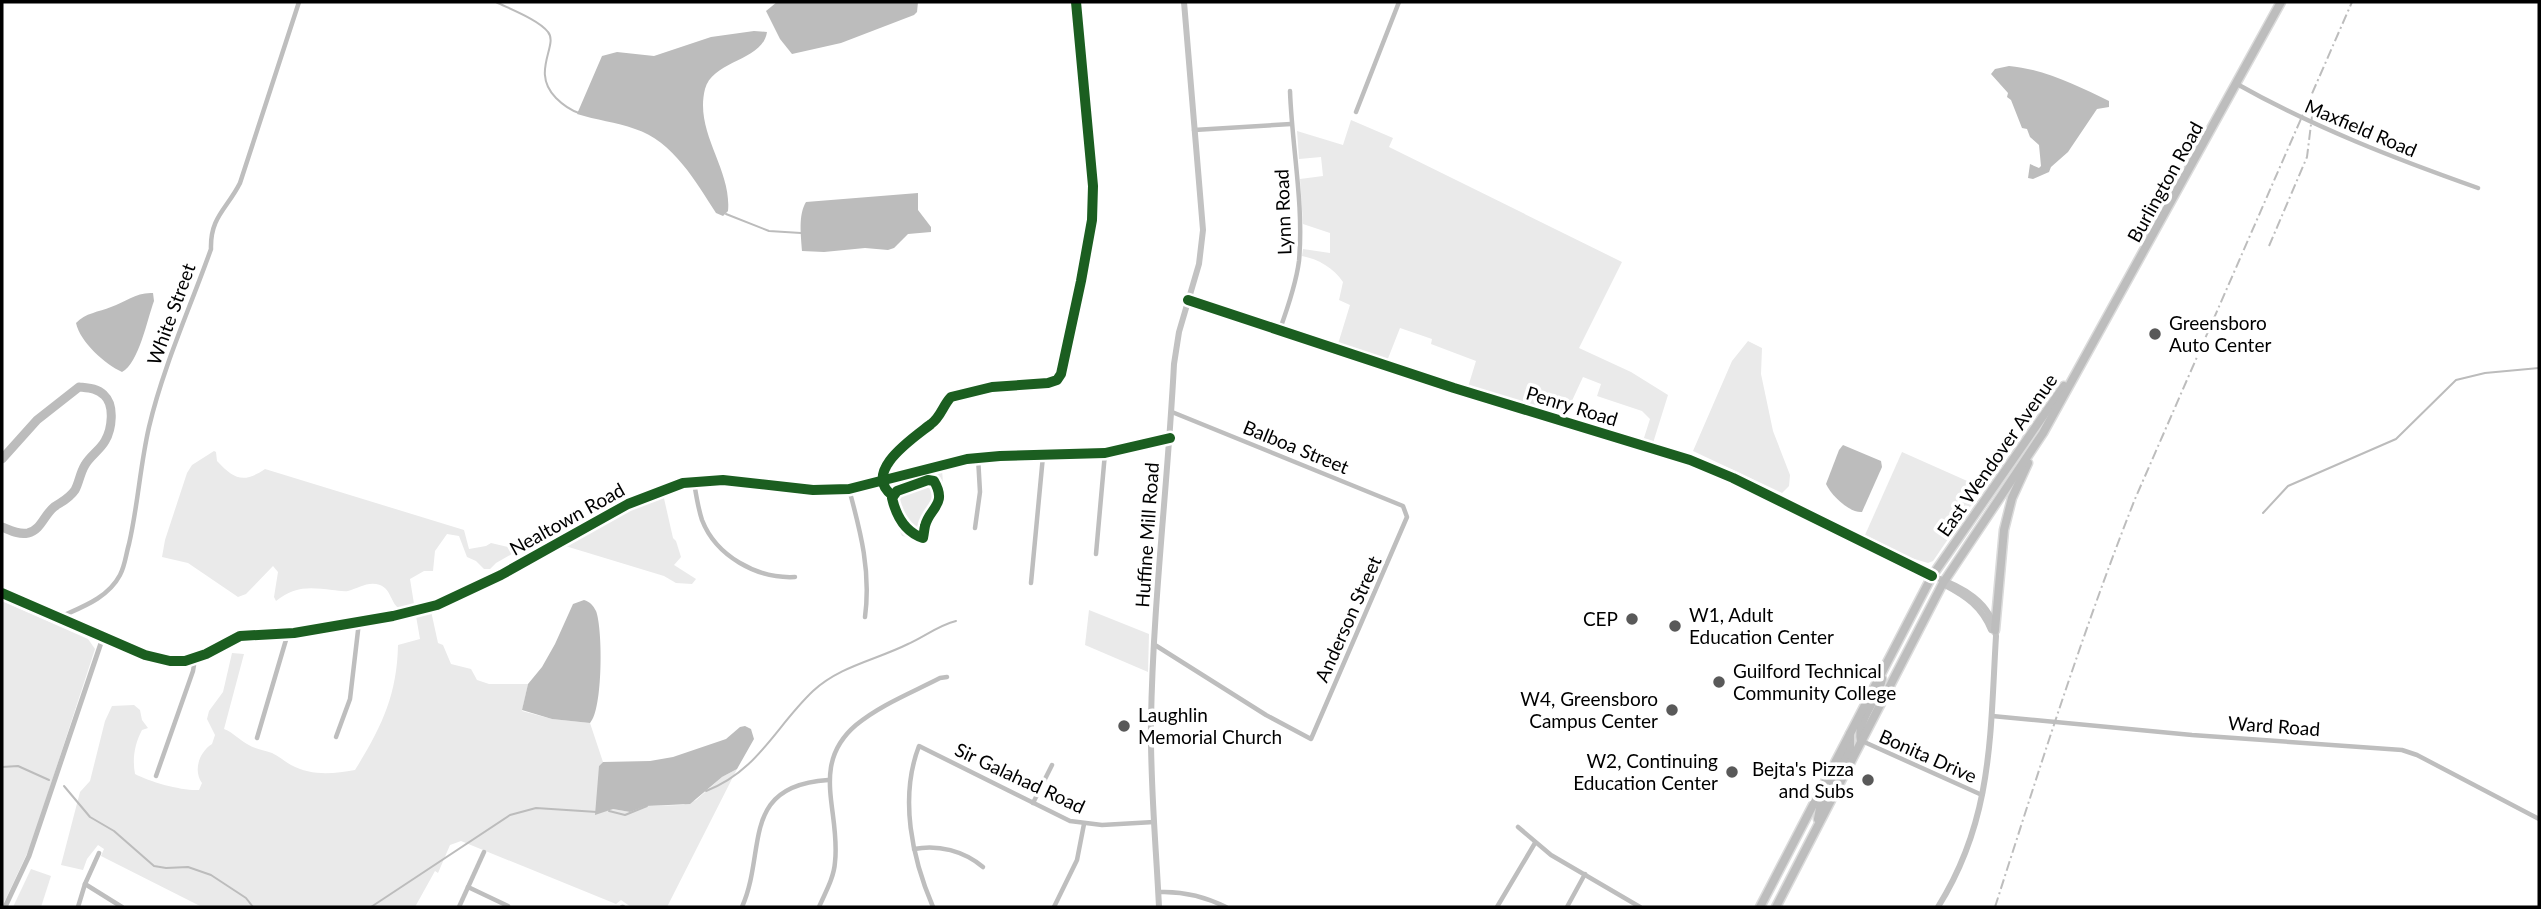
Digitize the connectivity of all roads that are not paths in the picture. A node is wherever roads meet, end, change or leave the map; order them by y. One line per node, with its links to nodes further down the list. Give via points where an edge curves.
1 (299, 2): 31 (street, White Street, via 240,183 232,200 215,217 211,249 155,404 124,567 92,603)
2 (1184, 2): 9 (main road, Huffine Mill Road)
3 (1399, 2): 7 (street)
4 (2281, 2): 5 (highway, Burlington Road)
5 (2237, 84): 10 (street, Maxfield Road, via 2337,133); 13 (highway, Burlington Road)
6 (1290, 91): 8 (street, Lynn Road)
7 (1356, 112)
8 (1291, 124): 9 (street); 12 (street, Lynn Road, via 1298,180 1298,262)
9 (1195, 130): 11 (main road, Huffine Mill Road, via 1203,230)
10 (2478, 188)
11 (1188, 300): 12 (street, Penry Road); 14 (main road, Huffine Mill Road, via 1174,364)
12 (1280, 329): 25 (street, Penry Road, via 1702,464)
13 (2073, 375): 15 (highway, East Wendover Avenue); 25 (highway, East Wendover Avenue)
14 (1172, 412): 16 (main road, Huffine Mill Road); 22 (street, Balboa Street)
15 (2043, 433): 27 (highway, East Wendover Avenue); 33 (highway, via 2006,520)
16 (1170, 438): 17 (street, Nealtown Road); 36 (main road, Huffine Mill Road)
17 (1105, 453): 18 (street, Nealtown Road); 24 (street)
18 (1043, 456): 19 (street, Nealtown Road); 28 (street)
19 (978, 457): 21 (street, Nealtown Road); 23 (street)
20 (694, 481): 21 (street, Nealtown Road); 26 (street, via 702,520 722,551 770,575); 32 (street, Nealtown Road, via 628,504 447,600 407,614)
21 (849, 489): 30 (street, via 866,558)
22 (1406, 511): 36 (street, Anderson Street, via 1403,530 1311,738)
23 (975, 528)
24 (1096, 554)
25 (1932, 576): 27 (main road); 39 (highway, East Wendover Avenue)
26 (795, 577)
27 (1944, 582): 33 (main road, via 1978,599); 37 (main road, via 1979,608 1991,627); 45 (highway, East Wendover Avenue)
28 (1031, 583)
29 (2, 593): 31 (street, Nealtown Road)
30 (865, 617)
31 (59, 618): 35 (street, Nealtown Road)
32 (359, 622): 34 (street, Nealtown Road); 43 (street, via 352,690)
33 (1995, 630): 37 (main road)
34 (288, 633): 38 (street, Nealtown Road, via 240,636); 44 (street)
35 (103, 637): 38 (street, Nealtown Road, via 162,660); 66 (street, via 33,845)
36 (1155, 645): 52 (main road, Huffine Mill Road, via 1151,722)
37 (1995, 648): 41 (main road)
38 (195, 659): 47 (street)
39 (1883, 670): 42 (highway, East Wendover Avenue); 45 (highway, via 1880,687 1860,727)
40 (947, 677): 48 (street, via 855,726 837,749)
41 (1992, 716): 49 (main road); 51 (street, Ward Road, via 2402,750)
42 (1850, 732): 55 (highway, via 1852,743 1820,808); 79 (highway, East Wendover Avenue)
43 (336, 737)
44 (257, 738)
45 (1861, 741): 49 (street, Bonita Drive); 55 (highway, East Wendover Avenue)
46 (1052, 765): 50 (street)
47 (156, 776)
48 (828, 780): 70 (street, via 784,792 761,819 751,883); 71 (street, via 836,850)
49 (1983, 796): 81 (main road, via 1964,858)
50 (1033, 803): 53 (street, Sir Galahad Road); 57 (street, Sir Galahad Road, via 919,746 909,778)
51 (2539, 819)
52 (1154, 822): 53 (street, Sir Galahad Road); 64 (main road, Huffine Mill Road)
53 (1084, 824): 73 (street, via 1077,860)
54 (1518, 827): 56 (street)
55 (1816, 828): 80 (highway, East Wendover Avenue)
56 (1535, 843): 61 (street); 76 (street)
57 (914, 849): 60 (street, via 939,847); 72 (street)
58 (484, 852): 63 (street)
59 (99, 853): 62 (street)
60 (983, 867)
61 (1585, 874): 77 (street); 78 (street)
62 (85, 884): 67 (street); 68 (street)
63 (468, 887): 65 (street); 69 (street)
64 (1158, 892): 74 (main road, Huffine Mill Road); 75 (street, via 1199,895)
65 (508, 906)
66 (5, 907)
67 (78, 907)
68 (122, 907)
69 (459, 907)
70 (742, 907)
71 (819, 907)
72 (933, 907)
73 (1054, 907)
74 (1159, 907)
75 (1226, 907)
76 (1497, 907)
77 (1567, 907)
78 (1640, 907)
79 (1760, 907)
80 (1776, 907)
81 (1938, 907)

